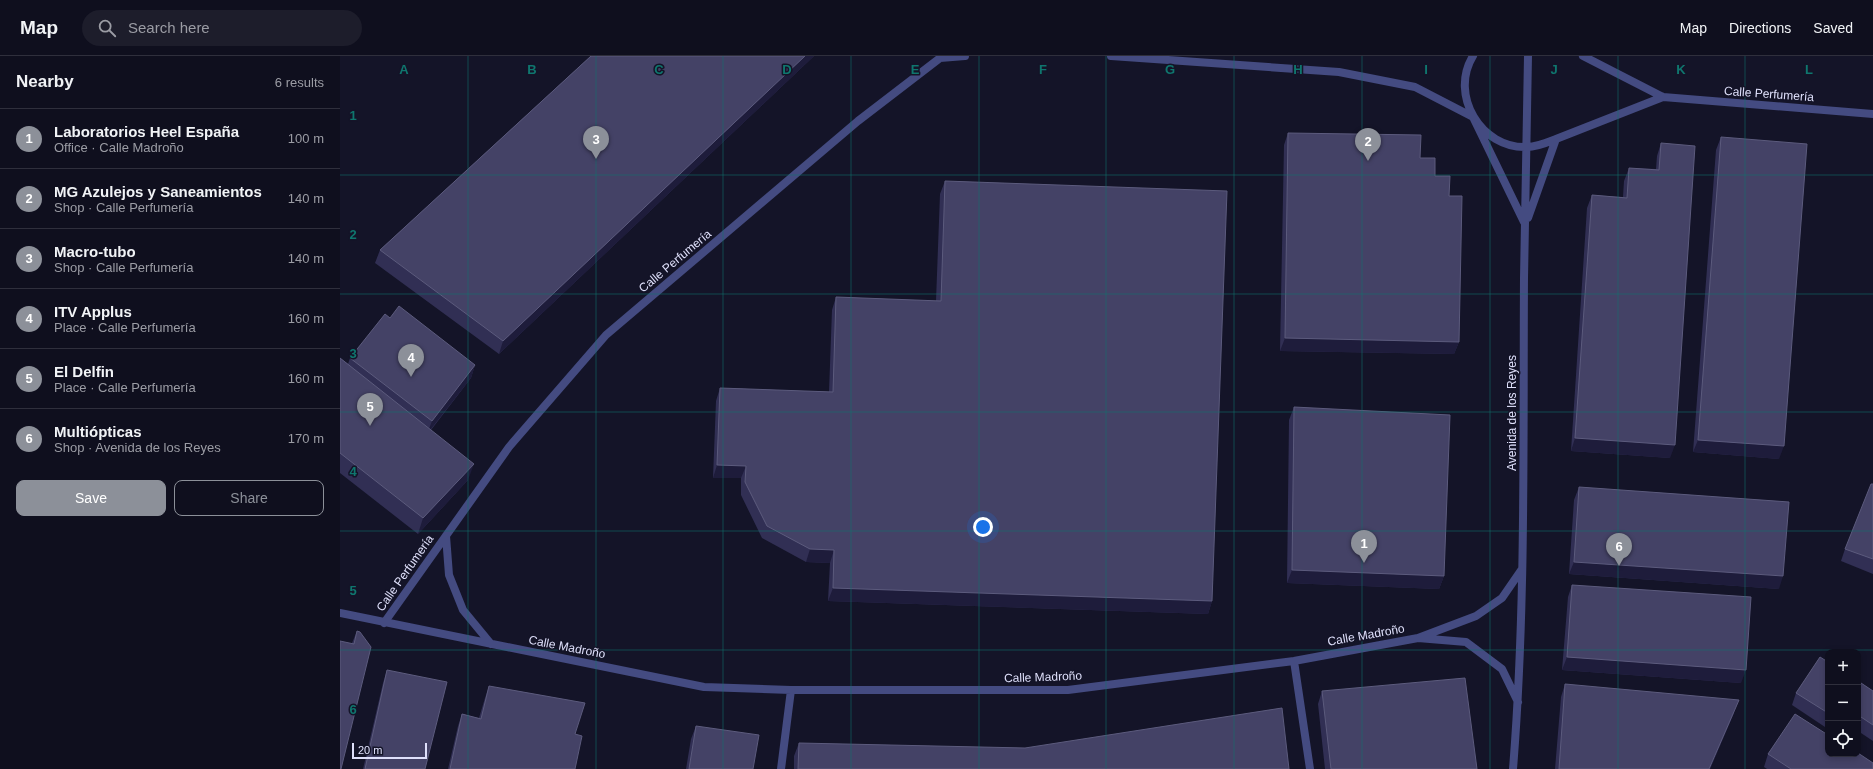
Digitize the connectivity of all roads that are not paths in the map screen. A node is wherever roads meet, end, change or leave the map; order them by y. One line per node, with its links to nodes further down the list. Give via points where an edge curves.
1 (965, 56): 12 (street, Calle Perfumería, via 940,58 863,117 606,335 508,447)
2 (1111, 56): 8 (street, Calle Perfumería, via 1339,72 1415,87)
3 (1473, 56): 8 (street, Calle Perfumería, via 1466,74 1465,89 1467,104)
4 (1528, 56): 10 (street, Avenida de los Reyes)
5 (1583, 56): 6 (street, Calle Perfumería)
6 (1663, 97): 7 (street, Calle Perfumería); 9 (street, Calle Perfumería)
7 (1873, 114)
8 (1473, 117): 10 (street, Calle Perfumería, via 1480,128 1501,142); 11 (street, Calle Perfumería)
9 (1556, 139): 10 (street, Calle Perfumería); 11 (street)
10 (1526, 147): 11 (street, Avenida de los Reyes)
11 (1525, 225): 13 (street, Avenida de los Reyes)
12 (446, 536): 15 (street, Calle Perfumería); 17 (street, Calle Perfumería, via 449,575 463,610)
13 (1522, 568): 16 (street, Calle Madroño, via 1502,598 1476,616); 20 (street, Avenida de los Reyes)
14 (340, 614): 15 (street, Calle Madroño)
15 (384, 623): 17 (street, Calle Madroño)
16 (1418, 638): 18 (street, Calle Madroño); 20 (street, Calle Madroño, via 1466,642 1502,669)
17 (491, 644): 19 (street, Calle Madroño, via 704,687)
18 (1294, 661): 19 (street, Calle Madroño, via 1068,690); 22 (street)
19 (790, 690): 21 (street)
20 (1518, 704): 23 (street, Avenida de los Reyes)
21 (781, 769)
22 (1310, 769)
23 (1513, 769)

